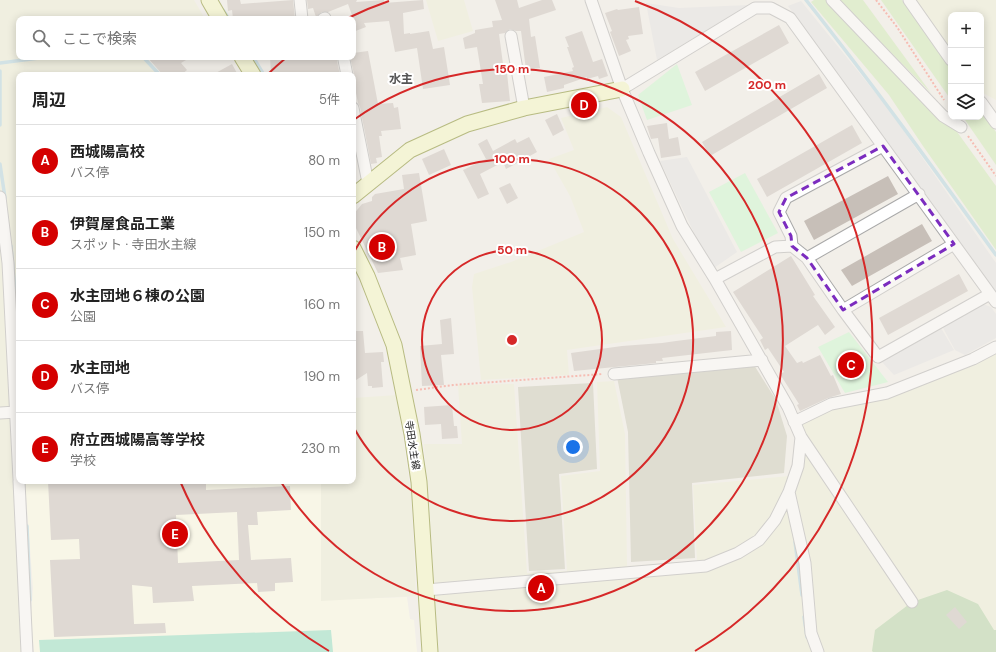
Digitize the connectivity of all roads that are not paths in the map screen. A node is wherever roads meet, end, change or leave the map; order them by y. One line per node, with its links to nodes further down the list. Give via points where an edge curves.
1 (209, 0): 6 (main road)
2 (300, 0): 7 (street)
3 (591, 0): 14 (street)
4 (832, 0): 19 (street, via 944,116)
5 (908, 0): 9 (street)
6 (218, 16)
7 (302, 16)
8 (511, 36): 16 (street)
9 (948, 56)
10 (244, 60): 12 (main road)
11 (344, 60): 13 (street)
12 (251, 72)
13 (346, 72)
14 (622, 89): 16 (main road); 20 (street, via 755,8 771,8 790,18); 29 (street, via 682,226)
15 (984, 106): 18 (street)
16 (524, 108): 21 (main road, via 467,124 410,150)
17 (356, 123): 21 (street)
18 (996, 123)
19 (961, 127)
20 (883, 146): 23 (street); 26 (street, via 786,198 779,212 791,236)
21 (368, 183): 22 (main road)
22 (356, 193)
23 (919, 194): 25 (street); 28 (street)
24 (0, 197): 35 (street, via 8,262)
25 (954, 244): 30 (street); 31 (street)
26 (792, 246): 28 (street); 29 (street, via 776,247)
27 (356, 254): 41 (main road, 寺田水主線, via 394,345 403,388 419,482)
28 (807, 258): 31 (street)
29 (715, 279): 33 (street)
30 (993, 298): 31 (street, via 878,357)
31 (843, 310)
32 (996, 347): 37 (street, via 973,360 887,393 831,404)
33 (762, 360): 34 (street); 37 (street)
34 (614, 374)
35 (16, 412): 36 (street)
36 (0, 413)
37 (794, 422): 38 (street)
38 (800, 437): 40 (street, via 798,466); 42 (street)
39 (19, 484): 43 (street)
40 (790, 492): 41 (street, via 775,520 759,540 738,553 706,566); 45 (street, via 804,563 811,633)
41 (426, 590): 44 (main road, 寺田水主線)
42 (912, 602)
43 (27, 652)
44 (430, 652)
45 (818, 652)

